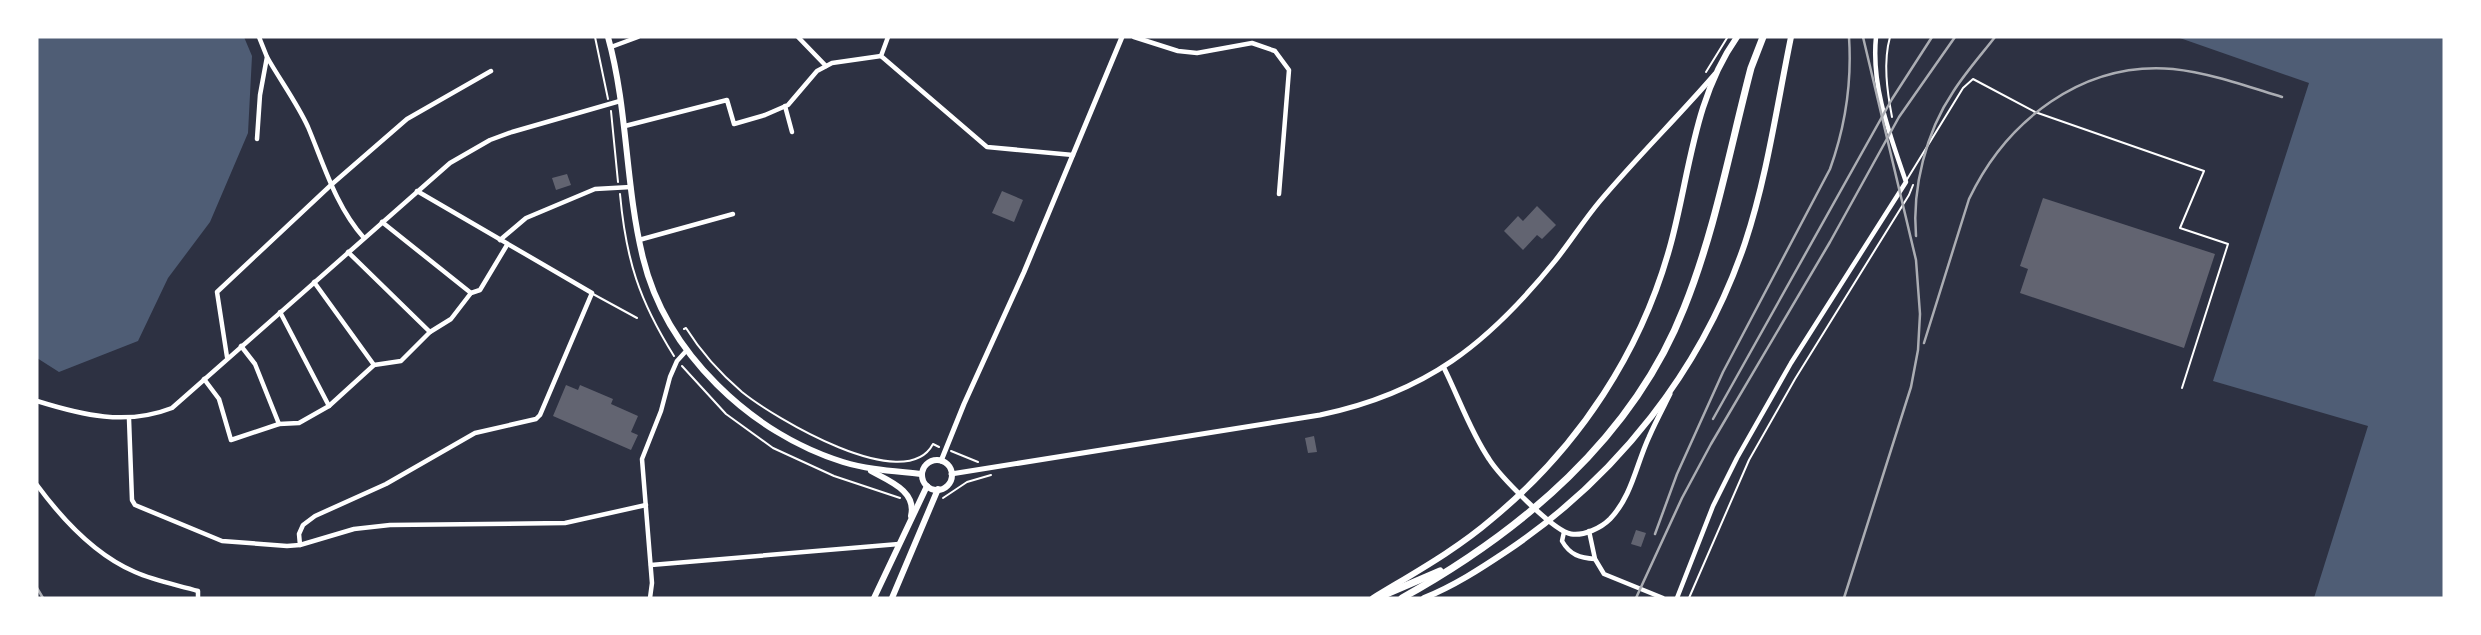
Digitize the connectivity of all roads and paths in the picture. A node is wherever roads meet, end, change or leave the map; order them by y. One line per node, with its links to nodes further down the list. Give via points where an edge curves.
1 (259, 37): 15 (street)
2 (595, 37): 20 (path)
3 (608, 37): 13 (main road)
4 (638, 37): 13 (street)
5 (798, 37): 16 (street)
6 (888, 37): 14 (street)
7 (1122, 37): 25 (street)
8 (1134, 37): 31 (street, via 1178,51 1214,51 1252,43 1275,51 1289,70)
9 (1737, 37): 18 (main road)
10 (1763, 37): 76 (highway, via 1698,271 1667,344 1605,438 1575,472 1524,518)
11 (1791, 37): 53 (main road, via 1745,242 1717,313)
12 (1876, 37): 26 (street, via 1876,77)
13 (611, 47): 19 (main road)
14 (881, 56): 16 (street); 25 (street, via 987,147)
15 (267, 57): 24 (street); 27 (street, via 306,124)
16 (826, 66): 21 (street)
17 (491, 71): 27 (street, via 407,119)
18 (1715, 74): 50 (street, via 1600,201 1542,276 1493,328); 83 (main road, via 1695,130 1671,243 1645,319 1596,407 1507,507)
19 (621, 101): 20 (street); 22 (main road)
20 (609, 104): 29 (path); 30 (street, via 490,140 450,163)
21 (785, 106): 22 (street, via 734,124 727,100); 23 (street)
22 (625, 126): 28 (main road)
23 (792, 132)
24 (257, 139)
25 (1073, 155): 59 (street)
26 (1906, 182): 52 (lane, via 1973,79 2042,115 2204,171 2180,228 2228,244); 87 (street, via 1791,363 1737,458)
27 (331, 185): 34 (street); 48 (street, via 217,292)
28 (631, 187): 29 (street); 36 (main road)
29 (619, 188): 35 (street, via 595,189 537,213)
30 (417, 191): 33 (street); 35 (street)
31 (1279, 194)
32 (733, 214): 36 (street)
33 (382, 222): 34 (street); 40 (street)
34 (364, 238): 38 (street)
35 (500, 240): 37 (street)
36 (639, 240): 47 (main road, via 654,293)
37 (508, 245): 40 (street, via 480,290); 41 (street)
38 (348, 252): 39 (street); 45 (street)
39 (313, 282): 42 (street); 49 (street)
40 (471, 293): 45 (street, via 451,320)
41 (592, 293): 43 (lane); 75 (street, via 536,419 475,433 386,484 315,516 303,525)
42 (280, 312): 46 (street); 55 (street)
43 (637, 318)
44 (686, 328): 58 (path, via 717,368 745,394 801,431 886,460 914,461)
45 (429, 332): 49 (street, via 401,361)
46 (241, 346): 48 (street); 57 (street, via 255,364)
47 (687, 350): 60 (main road, via 718,386 766,424 824,456); 70 (street, via 670,377 642,459)
48 (227, 358): 51 (street)
49 (374, 365): 55 (street)
50 (1444, 368): 62 (street, via 1378,400 1320,415); 73 (street, via 1489,460)
51 (204, 379): 56 (street, via 172,408); 57 (street, via 219,399 231,440)
52 (2182, 388)
53 (1671, 392): 72 (street, via 1625,498 1609,520); 85 (main road, via 1566,509 1477,571)
54 (37, 402): 56 (street, via 94,417)
55 (329, 406): 57 (street, via 299,423)
56 (129, 419): 75 (street, via 135,505 222,541)
57 (279, 424)
58 (933, 444)
59 (941, 461): 61 (main road, via 929,463); 62 (main road)
60 (866, 468): 61 (main road); 71 (main road, via 907,494 912,509)
61 (922, 474): 66 (main road)
62 (951, 474): 67 (main road, via 948,484)
63 (834, 476): 68 (path)
64 (983, 478): 69 (path, via 967,482)
65 (37, 485): 79 (street, via 54,508 101,552 135,572 198,591)
66 (927, 486): 67 (main road); 71 (main road)
67 (938, 489): 82 (main road)
68 (899, 498)
69 (940, 503)
70 (646, 505): 75 (street, via 565,523 354,529); 78 (street)
71 (909, 523): 74 (main road)
72 (1589, 531): 73 (street); 77 (street)
73 (1564, 532): 77 (street, via 1567,550)
74 (899, 544): 78 (street); 81 (main road)
75 (300, 545)
76 (1468, 556): 83 (highway); 84 (highway)
77 (1595, 559): 86 (street, via 1604,574)
78 (651, 565): 80 (street)
79 (198, 598)
80 (650, 598)
81 (874, 598)
82 (892, 598)
83 (1375, 598)
84 (1402, 598)
85 (1424, 598)
86 (1663, 598)
87 (1677, 598)

